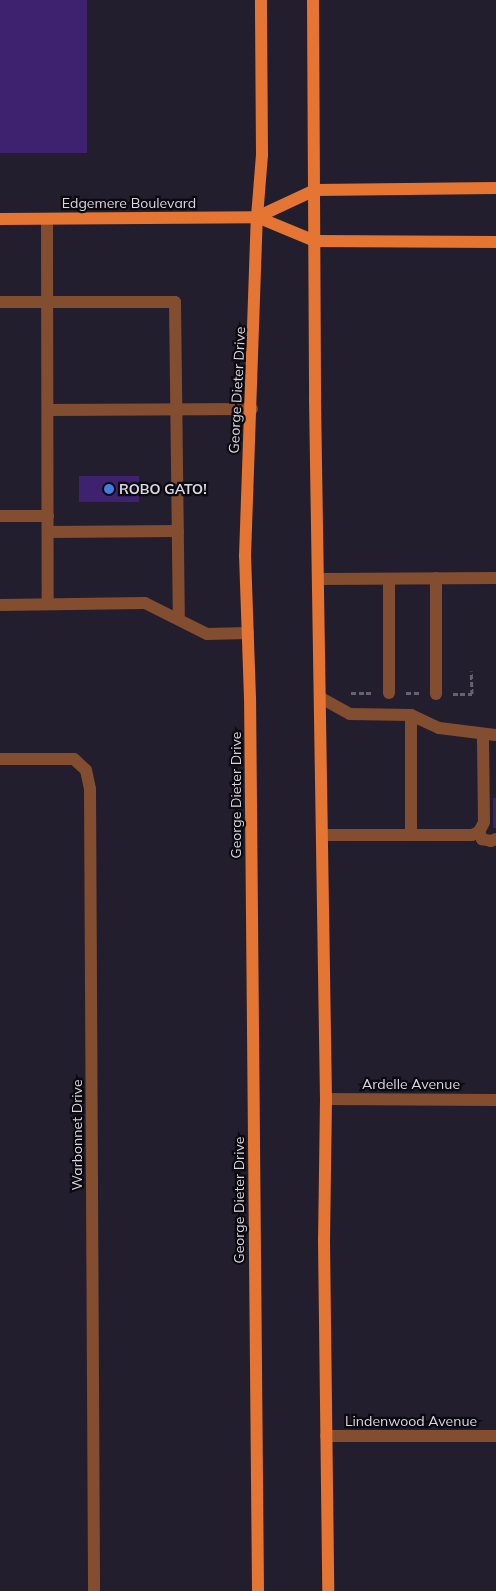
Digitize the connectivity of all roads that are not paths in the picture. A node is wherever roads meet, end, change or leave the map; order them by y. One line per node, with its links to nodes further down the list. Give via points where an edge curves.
1 (261, 0): 5 (main road, George Dieter Drive, via 262,155)
2 (313, 0): 4 (main road)
3 (496, 188): 4 (main road, Edgemere Boulevard)
4 (315, 190): 5 (main road, Edgemere Boulevard); 8 (main road)
5 (257, 217): 7 (main road, Edgemere Boulevard); 8 (main road, Edgemere Boulevard); 13 (main road, George Dieter Drive)
6 (0, 219): 7 (main road, Edgemere Boulevard)
7 (47, 219): 11 (street)
8 (315, 241): 9 (main road, Edgemere Boulevard); 22 (main road)
9 (496, 242)
10 (0, 302): 11 (street)
11 (47, 302): 12 (street, via 175,302); 14 (street)
12 (176, 409): 13 (street); 14 (street); 17 (street)
13 (252, 409): 26 (main road, George Dieter Drive, via 245,556)
14 (48, 410): 16 (street)
15 (0, 516): 16 (street)
16 (48, 516): 18 (street)
17 (178, 531): 18 (street); 25 (street)
18 (48, 532): 23 (street)
19 (389, 578): 20 (street); 22 (street); 27 (street)
20 (436, 578): 21 (street); 28 (street)
21 (496, 578)
22 (320, 579): 29 (main road)
23 (48, 604): 24 (street); 25 (street, via 146,603)
24 (0, 605)
25 (179, 619): 26 (street, via 207,634)
26 (248, 633): 44 (main road, George Dieter Drive)
27 (389, 693)
28 (436, 694)
29 (321, 698): 30 (street, via 350,714); 36 (main road)
30 (410, 715): 31 (street, via 439,728); 37 (street)
31 (490, 735): 33 (street)
32 (0, 759): 43 (street, Warbonnet Drive, via 74,759 86,770 90,789)
33 (485, 771): 34 (street); 35 (street, via 484,822)
34 (496, 779)
35 (479, 832): 37 (street); 38 (street, via 482,839)
36 (323, 835): 37 (street); 39 (main road)
37 (410, 835)
38 (496, 839)
39 (326, 1099): 40 (street, Ardelle Avenue); 41 (main road)
40 (496, 1100)
41 (326, 1436): 42 (street, Lindenwood Avenue); 45 (main road)
42 (496, 1436)
43 (94, 1591)
44 (258, 1591)
45 (328, 1591)

